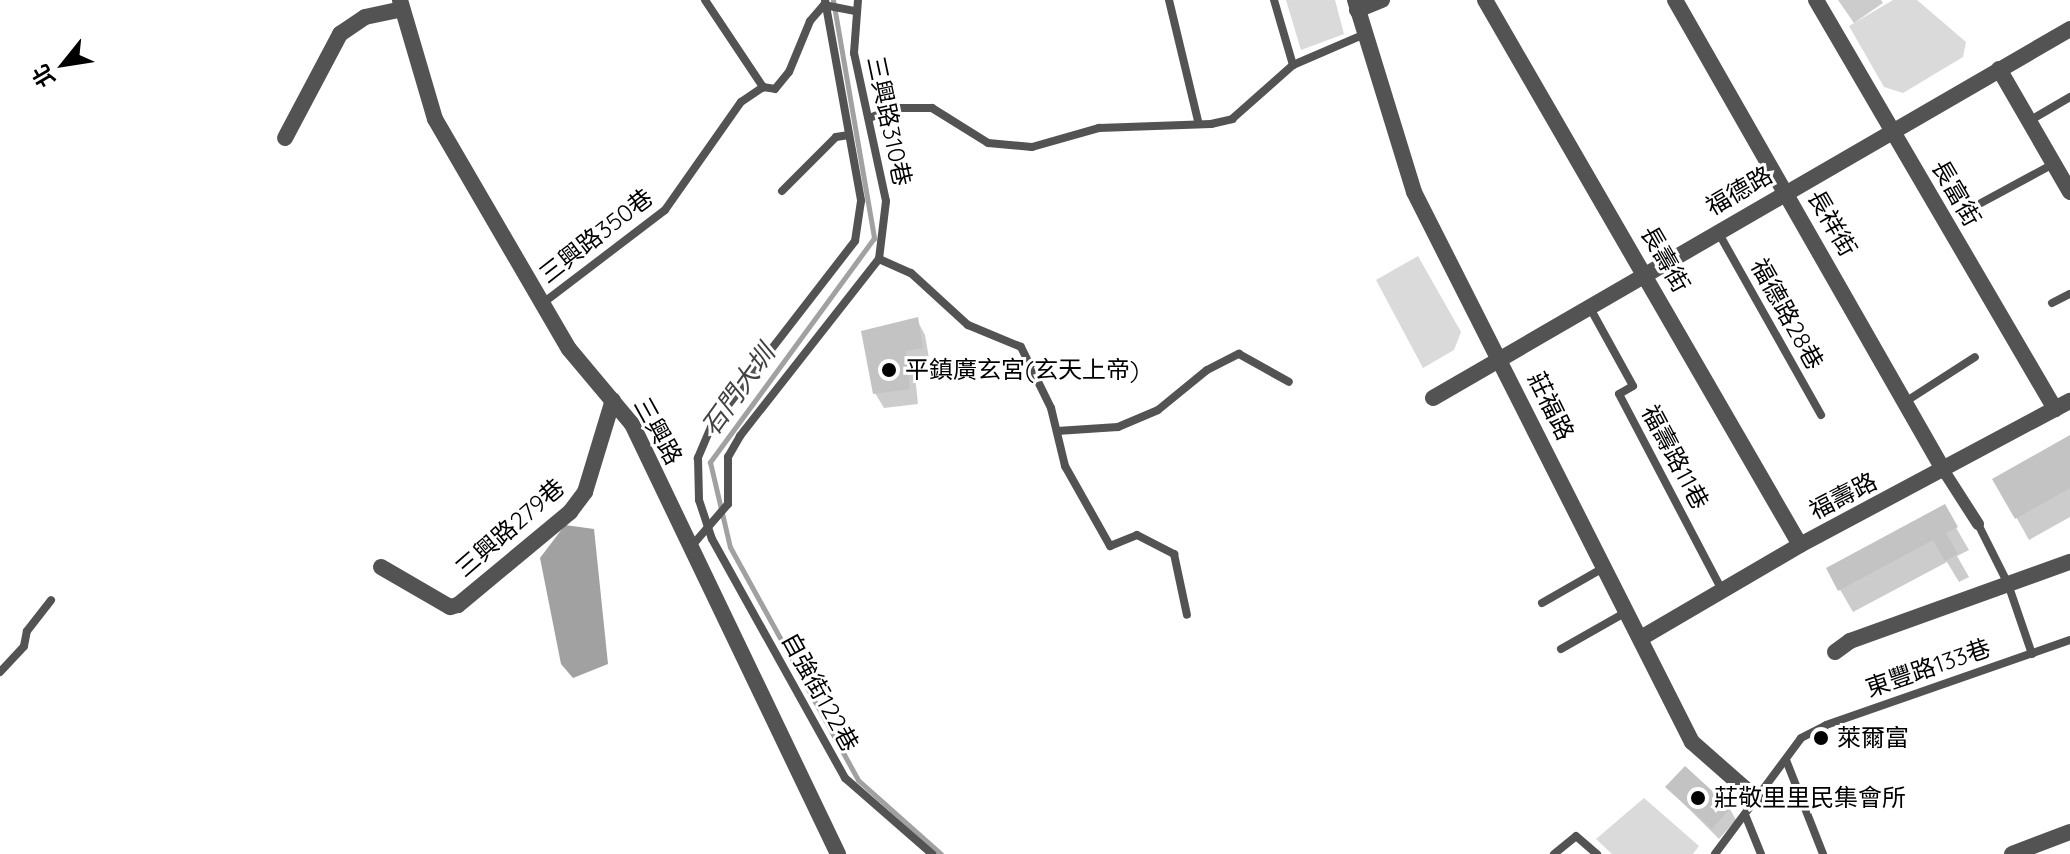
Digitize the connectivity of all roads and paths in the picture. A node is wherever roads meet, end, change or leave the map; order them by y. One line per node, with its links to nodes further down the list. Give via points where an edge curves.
1 (705, 0): 17 (lane)
2 (858, 0): 12 (lane, 三興路310巷)
3 (1169, 0): 20 (lane)
4 (1274, 0): 15 (lane)
5 (1382, 0): 11 (street)
6 (1485, 0): 32 (street, 長壽街)
7 (1675, 0): 27 (street, 長祥街)
8 (1816, 0): 22 (street, 長富街)
9 (826, 3): 12 (lane); 17 (lane, 三興路350巷, via 810,21 789,72 775,89); 23 (lane, 三興路310巷)
10 (401, 4): 24 (street, via 365,17 340,34); 34 (street, 三興路, via 435,119)
11 (1356, 5): 14 (street, 莊福路)
12 (852, 10): 19 (lane, 三興路310巷, via 854,53)
13 (2070, 29): 16 (street, 福德路)
14 (1365, 34): 15 (lane); 38 (street, 莊福路, via 1414,192)
15 (1293, 65): 20 (lane, via 1232,119)
16 (1999, 69): 21 (street); 22 (street, 福德路)
17 (763, 87): 34 (lane, 三興路350巷, via 741,102 665,210)
18 (2070, 97): 21 (lane)
19 (869, 118): 20 (lane, via 897,108 932,108 988,143 1032,147 1099,128 1155,129); 31 (lane, 三興路310巷, via 886,201)
20 (1198, 121)
21 (2029, 121): 25 (street)
22 (1892, 130): 27 (street, 福德路); 43 (street, 長富街)
23 (849, 135): 26 (lane, via 836,137); 47 (lane, 三興路310巷, via 861,201 855,241 711,427 698,458 699,500)
24 (285, 138)
25 (2054, 163): 28 (street); 29 (lane)
26 (782, 191)
27 (1786, 192): 30 (street, 福德路); 42 (street, 長祥街)
28 (2070, 192)
29 (1981, 203)
30 (1718, 231): 32 (street, 福德路); 44 (lane, 福德路28巷)
31 (879, 259): 45 (lane, via 911,273 968,325 1021,347); 47 (lane, via 740,436 728,457 730,497)
32 (1646, 274): 36 (street, 福德路); 49 (street, 長壽街)
33 (2070, 294): 35 (lane)
34 (543, 303): 41 (street, 三興路, via 569,349)
35 (2052, 303)
36 (1590, 307): 38 (street, 福德路); 55 (lane, 福壽路11巷, via 1633,386 1619,394)
37 (1975, 357): 42 (lane)
38 (1501, 358): 40 (street, 福德路); 53 (street, 莊福路)
39 (1289, 382): 45 (lane, via 1239,354 1118,427)
40 (1433, 398)
41 (613, 400): 50 (street, 三興路, via 632,424); 52 (street, 三興路279巷, via 585,492 570,512 458,605 450,607)
42 (1905, 402): 46 (street, 長祥街)
43 (2063, 405): 46 (street, 福壽路)
44 (1821, 415)
45 (1057, 431): 59 (lane, via 1065,466 1110,546 1137,535 1174,554)
46 (1944, 471): 48 (street); 49 (street, 福壽路)
47 (707, 523): 50 (lane); 71 (lane, 自強街122巷, via 845,778)
48 (1978, 524): 54 (lane)
49 (1800, 545): 55 (street, 福壽路)
50 (689, 549): 70 (street, 三興路)
51 (2070, 562): 54 (street)
52 (381, 567)
53 (1604, 568): 57 (lane); 58 (street, 莊福路)
54 (2008, 584): 63 (street, via 1850,641); 64 (lane)
55 (1722, 590): 60 (street, 福壽路)
56 (51, 600): 65 (lane, via 27,631 24,646)
57 (1542, 603)
58 (1626, 611): 60 (street, 莊福路); 62 (lane)
59 (1187, 615)
60 (1641, 638): 67 (street, 莊福路, via 1692,742)
61 (2070, 640): 64 (lane, 東豐路133巷)
62 (1561, 649)
63 (1835, 652)
64 (2032, 654): 66 (lane, 東豐路133巷, via 1826,725 1801,738)
65 (0, 672)
66 (1786, 760): 67 (lane); 76 (lane)
67 (1759, 801): 68 (lane)
68 (1746, 817): 74 (lane); 75 (lane)
69 (2070, 832): 77 (street)
70 (838, 854)
71 (932, 854)
72 (1554, 854): 73 (lane, via 1576,836)
73 (1597, 854)
74 (1715, 854)
75 (1761, 854)
76 (1823, 854)
77 (2012, 854)

